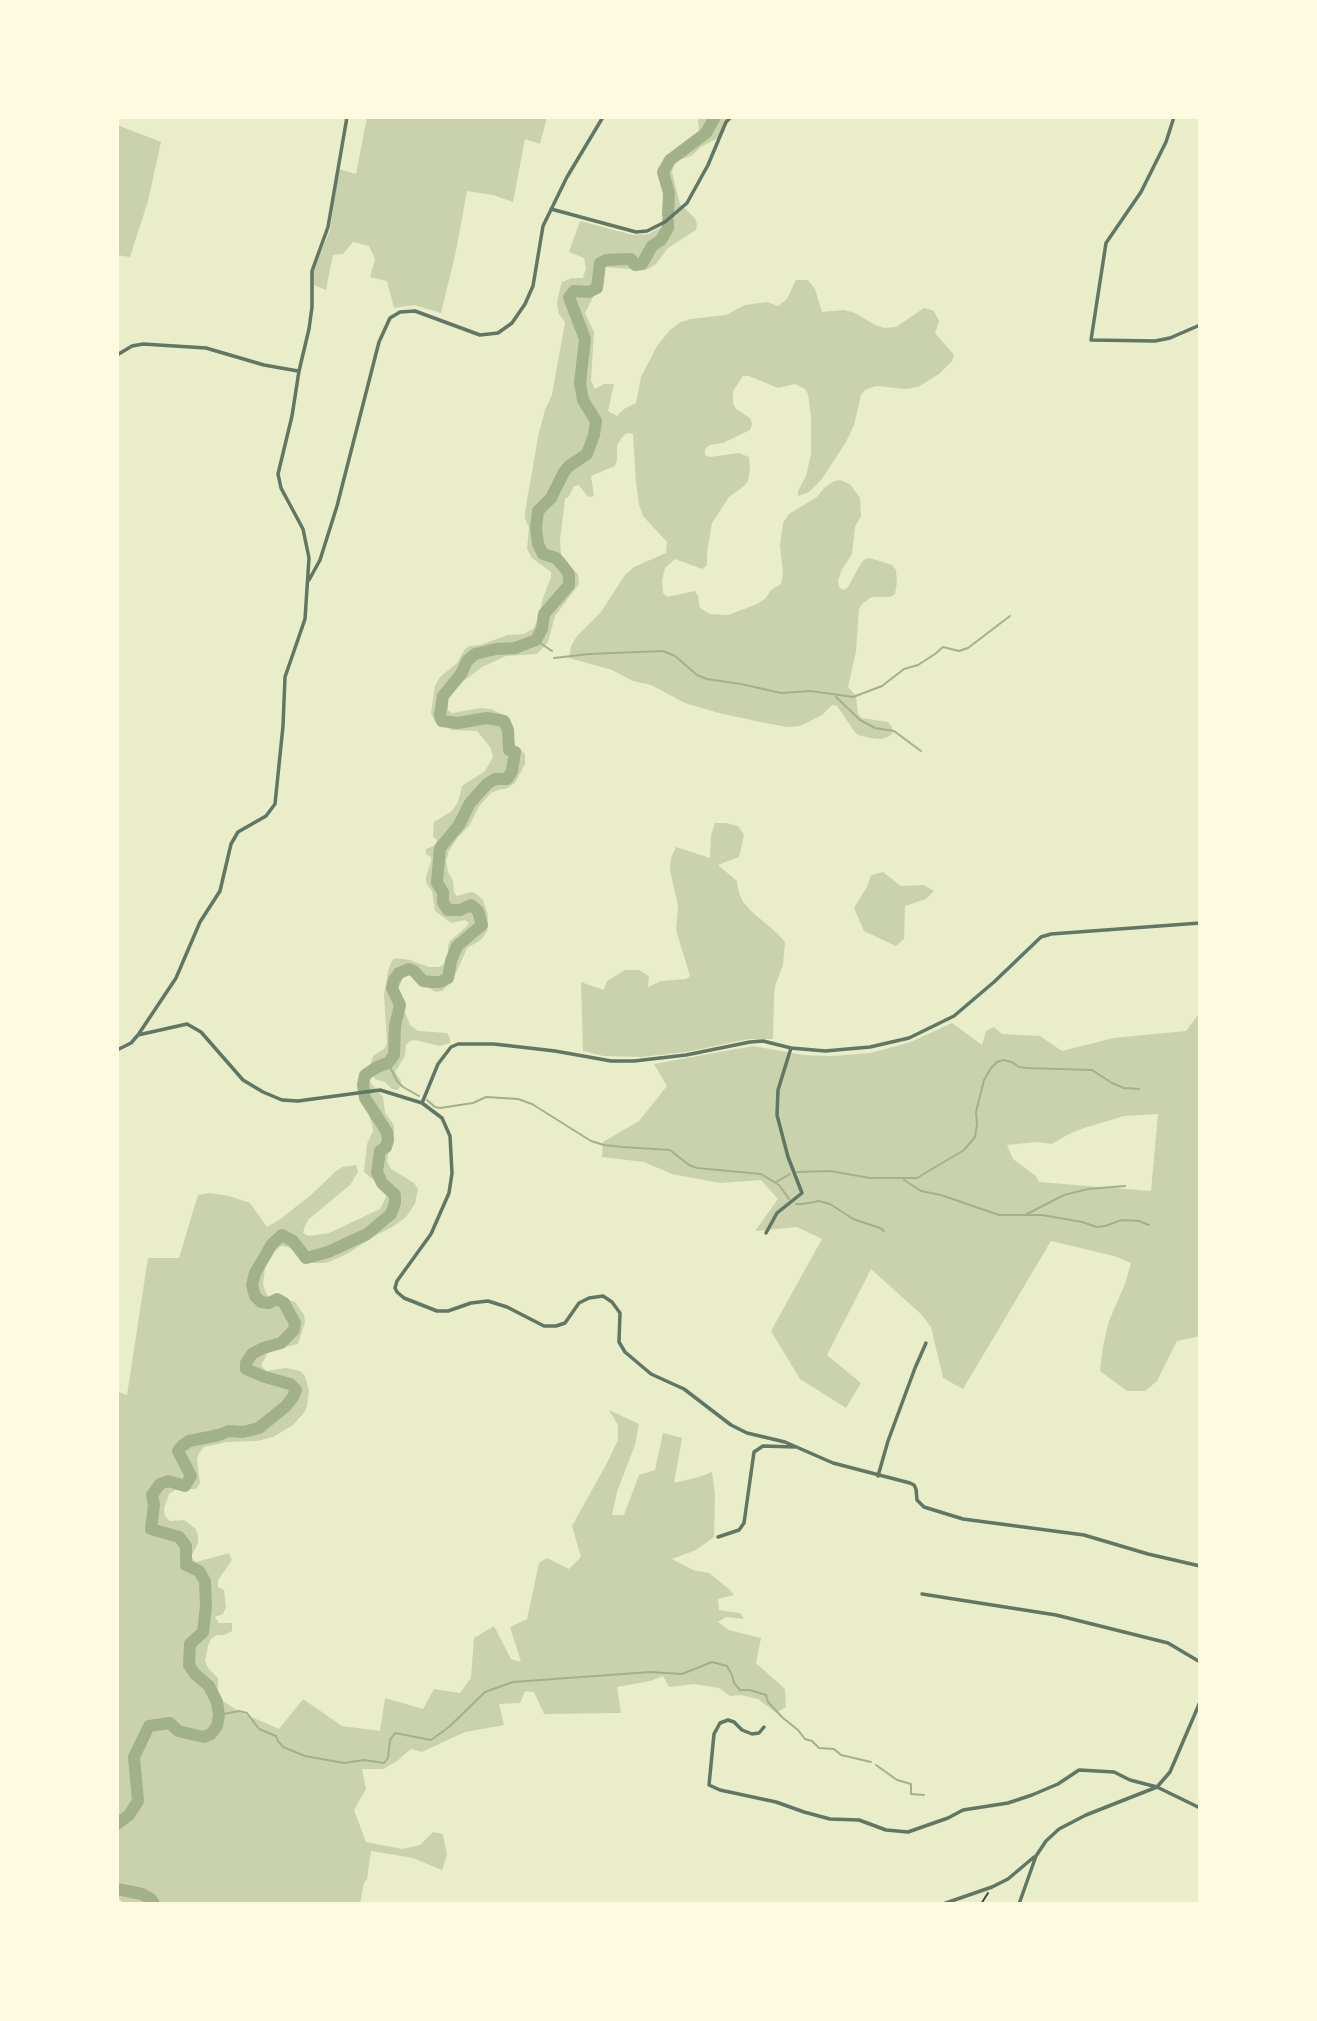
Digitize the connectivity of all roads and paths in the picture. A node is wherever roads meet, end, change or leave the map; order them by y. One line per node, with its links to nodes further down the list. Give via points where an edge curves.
1 (347, 117): 8 (street, via 328,228 312,271 312,307)
2 (603, 117): 5 (street)
3 (731, 117): 5 (street, via 687,203 665,222 636,232)
4 (1174, 117): 6 (street, via 1141,192 1106,243 1091,340 1155,341)
5 (551, 209): 9 (street, via 542,226 533,286 512,323 498,333 480,335 415,310 390,318 379,342 337,506)
6 (1200, 324)
7 (117, 355): 8 (street, via 143,344 206,348)
8 (299, 371): 9 (street, via 278,474 303,529)
9 (309, 582): 11 (street, via 305,619 285,677 275,804 267,817 238,832 220,891 200,922 176,978)
10 (1200, 923): 12 (street, via 1044,936 954,1016 909,1038 825,1051)
11 (138, 1035): 13 (street); 14 (street, via 187,1024 201,1032 243,1080 282,1100 380,1090)
12 (791, 1048): 14 (street, via 763,1041 676,1056 611,1061 495,1044 458,1044 438,1064); 15 (street, via 778,1090 776,1115 802,1193 777,1213)
13 (117, 1050)
14 (422, 1103): 17 (street, via 447,1126 452,1173 442,1212 397,1281 397,1292 437,1311 488,1301 544,1326 565,1323 579,1303 603,1296 620,1313 619,1342 625,1352 651,1374 684,1389 730,1425)
15 (766, 1233)
16 (926, 1343): 18 (street)
17 (797, 1447): 18 (street); 19 (street, via 763,1446 754,1452 744,1524)
18 (878, 1476): 20 (street, via 914,1485 923,1507 963,1519 1084,1535)
19 (718, 1537)
20 (1200, 1566)
21 (922, 1594): 22 (street, via 1056,1615 1168,1643)
22 (1200, 1662)
23 (1200, 1702): 25 (street, via 1170,1772)
24 (764, 1727): 25 (street, via 752,1734 734,1722 720,1723 714,1734 709,1785 886,1830 908,1832 963,1810 1008,1803 1058,1784 1079,1770 1114,1772)
25 (1157, 1787): 26 (street); 27 (street, via 1059,1829)
26 (1200, 1808)
27 (1036, 1856): 28 (street); 31 (street)
28 (992, 1887): 29 (street); 30 (path)
29 (943, 1904)
30 (981, 1904)
31 (1018, 1904)

